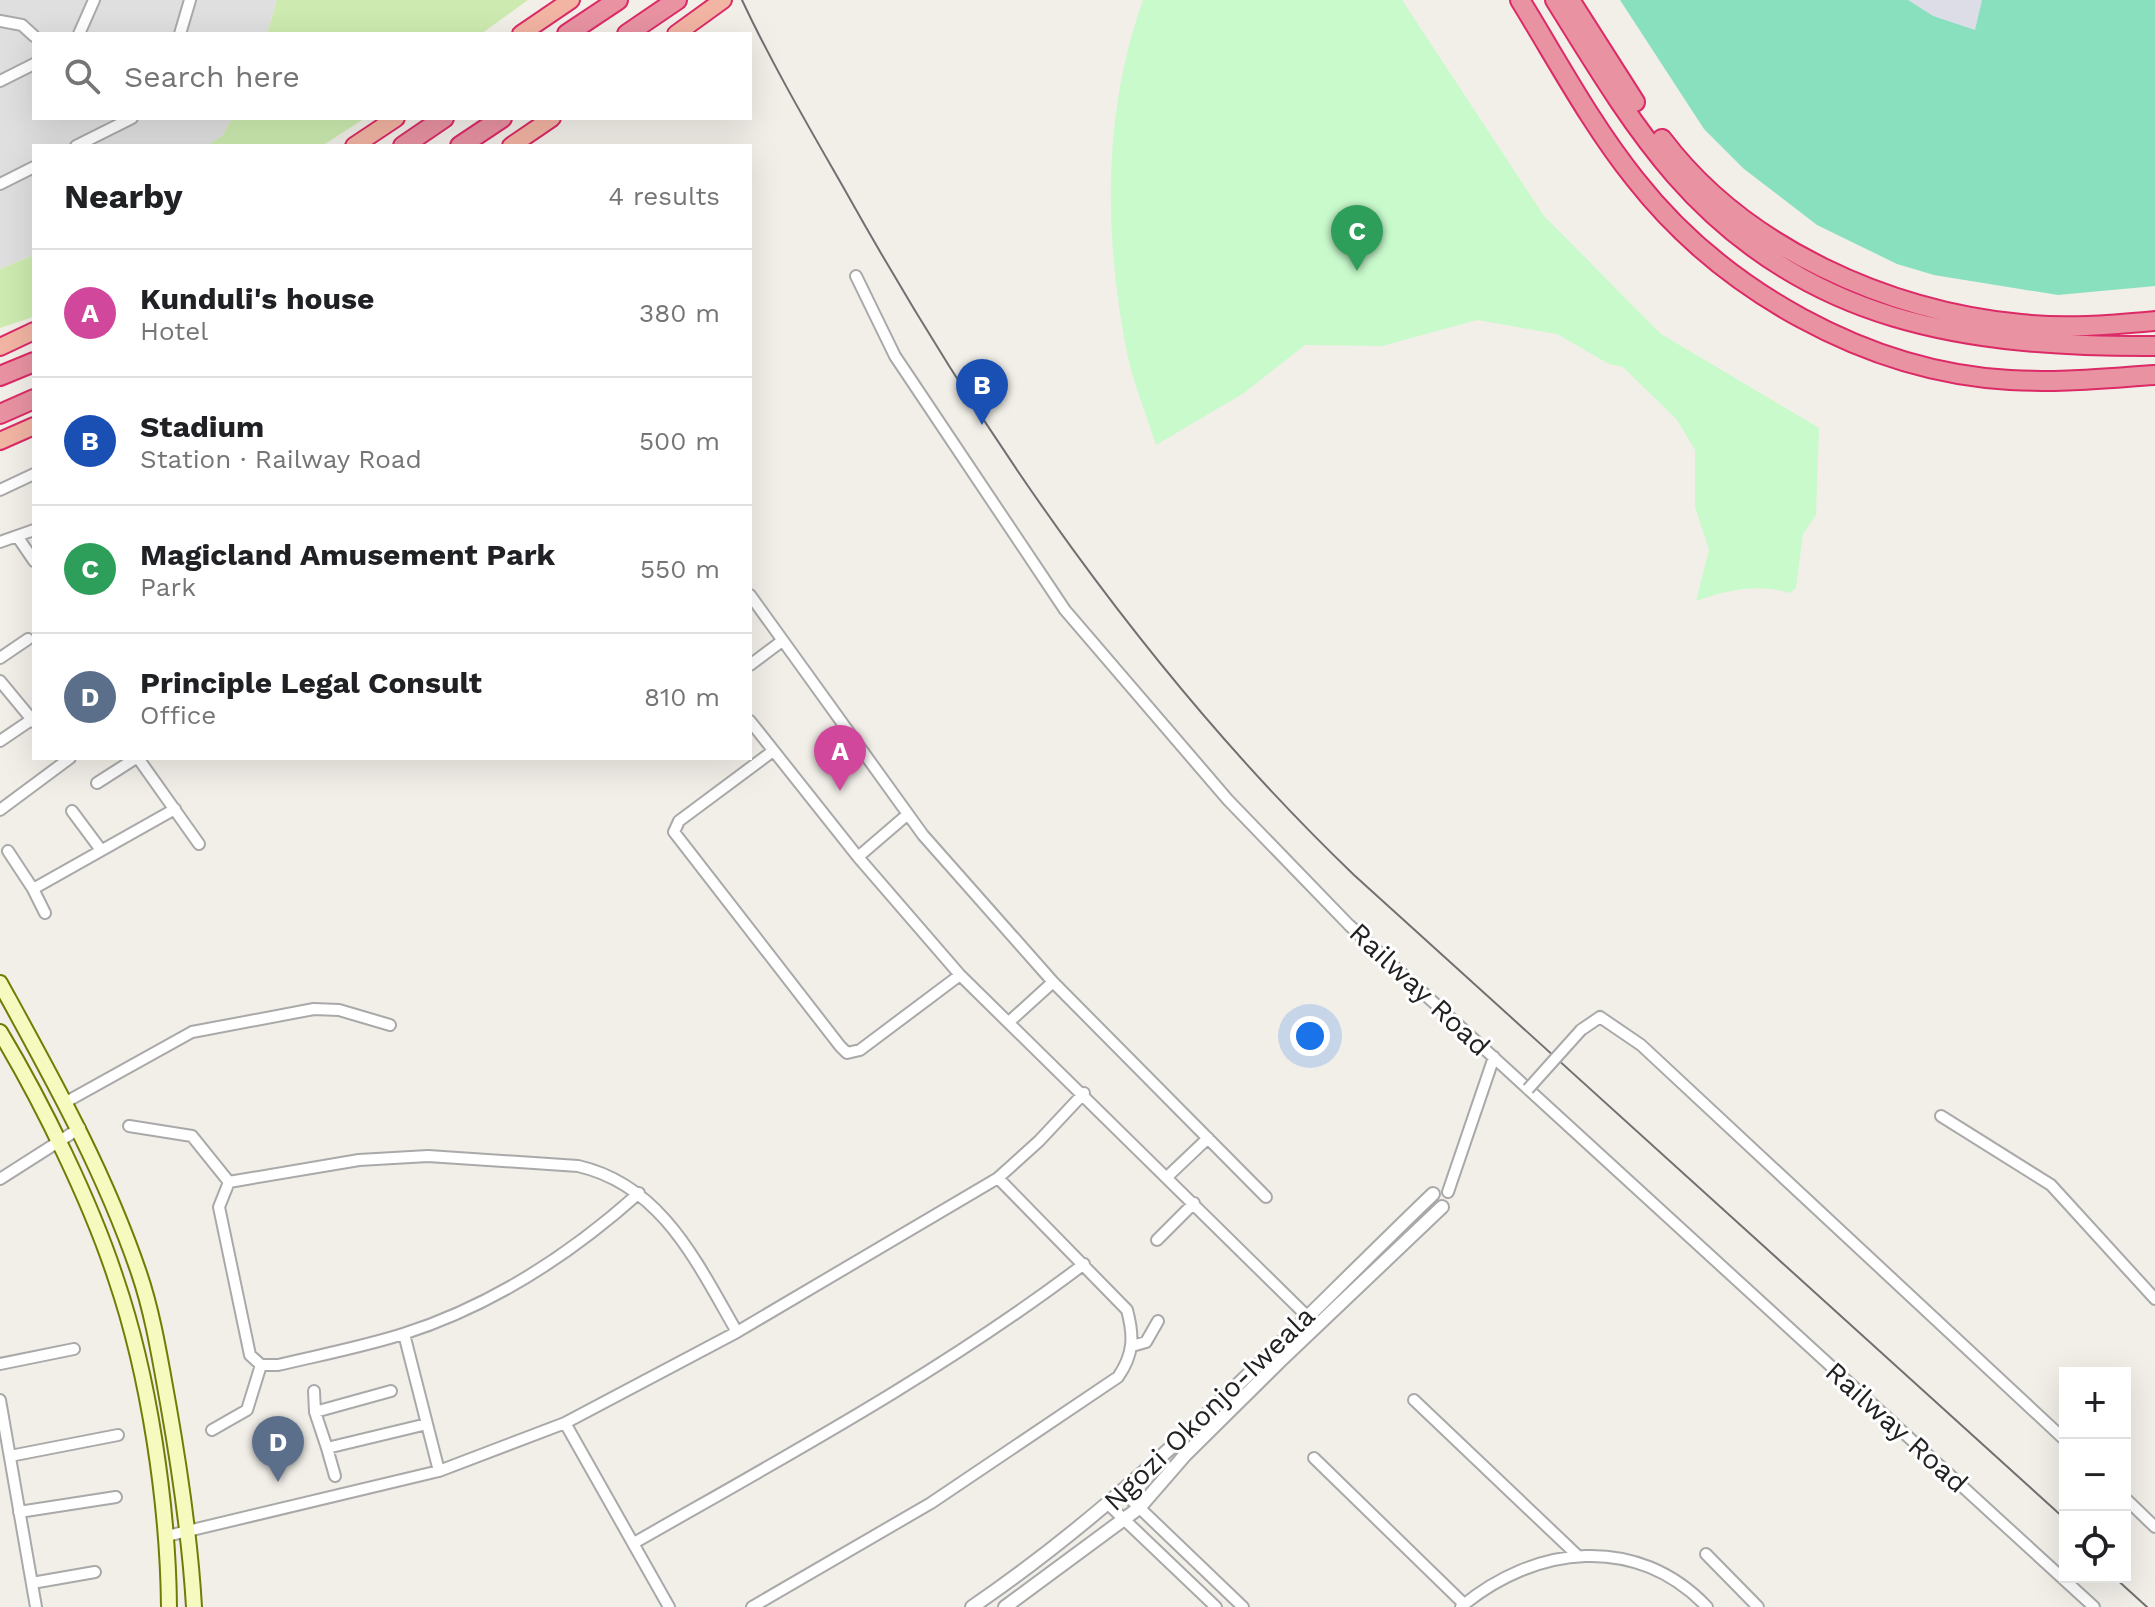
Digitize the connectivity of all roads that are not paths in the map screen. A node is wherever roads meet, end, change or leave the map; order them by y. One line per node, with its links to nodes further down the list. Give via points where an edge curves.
1 (94, 0): 11 (street)
2 (190, 0): 12 (street)
3 (618, 0): 14 (highway)
4 (677, 0): 15 (highway)
5 (723, 0): 16 (highway)
6 (1520, 0): 44 (highway, via 1635,180 1707,252 1751,287 1856,343 1957,373 2049,381)
7 (1555, 0): 34 (highway, via 1643,136 1676,176 1750,246)
8 (1570, 0): 32 (highway, via 1669,149 1716,198)
9 (570, 1): 13 (highway)
10 (0, 21): 17 (street, via 22,25)
11 (80, 32)
12 (181, 32)
13 (524, 32)
14 (570, 32)
15 (630, 32)
16 (679, 32)
17 (32, 34)
18 (32, 65): 19 (street)
19 (0, 81)
20 (128, 120): 25 (street)
21 (393, 120): 26 (highway)
22 (441, 120): 27 (highway)
23 (499, 120): 28 (highway)
24 (549, 120): 29 (highway)
25 (80, 144)
26 (357, 144)
27 (406, 144)
28 (463, 144)
29 (514, 144)
30 (32, 168): 31 (street)
31 (0, 184)
32 (1761, 232): 34 (highway); 35 (highway, via 1827,269)
33 (856, 276): 87 (street, Railway Road, via 920,397 1065,610 1228,800 1349,925)
34 (1838, 298): 39 (highway, via 1945,333)
35 (1973, 317): 36 (highway, via 2090,327); 39 (highway)
36 (2155, 321)
37 (32, 332): 42 (highway)
38 (2155, 340): 40 (highway)
39 (2037, 343): 40 (highway)
40 (2112, 346): 41 (highway)
41 (2155, 346)
42 (0, 347)
43 (32, 363): 45 (highway)
44 (2155, 375)
45 (0, 376)
46 (32, 400): 47 (highway)
47 (0, 414)
48 (32, 427): 49 (highway)
49 (0, 441)
50 (32, 475): 51 (street)
51 (0, 490)
52 (32, 531): 53 (street)
53 (17, 536): 54 (street); 55 (street)
54 (0, 542)
55 (32, 558)
56 (752, 598): 58 (street)
57 (28, 639): 59 (street)
58 (782, 641): 60 (street); 74 (street)
59 (0, 658)
60 (752, 664)
61 (0, 681): 62 (street)
62 (32, 719)
63 (32, 721): 65 (street)
64 (752, 724): 66 (street)
65 (0, 741)
66 (773, 751): 78 (street); 81 (street, via 679,821 674,832 840,1046 847,1053 860,1050)
67 (66, 760): 72 (street)
68 (134, 760): 70 (street)
69 (138, 760): 71 (street)
70 (97, 783)
71 (175, 809): 75 (street); 76 (street)
72 (0, 810)
73 (72, 811): 76 (street)
74 (908, 814): 78 (street); 82 (street)
75 (199, 844)
76 (101, 850): 79 (street)
77 (8, 851): 79 (street)
78 (858, 857): 81 (street)
79 (33, 889): 80 (street)
80 (45, 913)
81 (960, 975): 84 (street)
82 (1053, 982): 84 (street); 94 (street)
83 (0, 983): 90 (main road)
84 (1009, 1022): 89 (street)
85 (390, 1025): 90 (street, via 339,1010 314,1009 192,1032)
86 (0, 1032): 95 (main road)
87 (1494, 1057): 88 (street, Railway Road); 100 (street)
88 (1528, 1089): 127 (street, bridge, via 1581,1030 1600,1017 1641,1045); 160 (street, Railway Road)
89 (1084, 1093): 96 (street); 97 (street)
90 (66, 1102): 93 (main road)
91 (1941, 1116): 108 (street, via 2051,1185)
92 (129, 1126): 99 (street, via 192,1136)
93 (80, 1128): 95 (street); 141 (main road, via 140,1275 158,1346)
94 (1208, 1138): 96 (street); 103 (street)
95 (57, 1143): 98 (street); 142 (main road, via 116,1278 146,1406)
96 (1168, 1176): 104 (street)
97 (998, 1178): 107 (street); 112 (street)
98 (0, 1179)
99 (229, 1182): 101 (street, via 359,1160 450,1156 578,1166); 117 (street, via 219,1207 250,1355)
100 (1448, 1192): 102 (street); 105 (street)
101 (639, 1193): 112 (street, via 688,1248); 113 (street, via 551,1261)
102 (1433, 1194): 109 (street, Ngozi Okonjo-Iweala)
103 (1266, 1197)
104 (1194, 1203): 106 (street); 109 (street)
105 (1442, 1207): 111 (street, Ngozi Okonjo-Iweala)
106 (1157, 1240)
107 (1084, 1264): 114 (street, via 1127,1310); 143 (street, via 913,1382)
108 (2155, 1299)
109 (1306, 1316): 111 (street); 133 (street, Ngozi Okonjo-Iweala)
110 (1158, 1321): 114 (street, via 1146,1342)
111 (1317, 1327): 137 (street, Ngozi Okonjo-Iweala, via 1185,1455)
112 (737, 1332): 123 (street)
113 (404, 1334): 117 (street); 124 (street)
114 (1132, 1346): 153 (street, via 1118,1377 931,1503)
115 (74, 1349): 116 (street)
116 (0, 1364)
117 (261, 1365): 125 (street, via 247,1410)
118 (314, 1391): 122 (street)
119 (391, 1391): 122 (street)
120 (0, 1400): 129 (street)
121 (1414, 1400): 145 (street)
122 (315, 1412): 128 (street)
123 (565, 1423): 131 (street); 143 (street)
124 (427, 1424): 128 (street); 131 (street)
125 (212, 1430)
126 (118, 1435): 129 (street)
127 (2064, 1439)
128 (327, 1448): 132 (street)
129 (10, 1456): 138 (street)
130 (1314, 1458): 148 (street)
131 (439, 1471): 141 (street)
132 (335, 1476)
133 (1124, 1493): 136 (street, Ngozi Okonjo-Iweala); 137 (street)
134 (116, 1497): 138 (street)
135 (2131, 1504): 140 (street)
136 (1109, 1505): 139 (street); 154 (street, Ngozi Okonjo-Iweala)
137 (1139, 1508): 139 (street, Ngozi Okonjo-Iweala); 157 (street)
138 (19, 1512): 147 (street)
139 (1124, 1520): 155 (street, Ngozi Okonjo-Iweala); 156 (street)
140 (2155, 1527)
141 (189, 1533): 142 (street); 151 (main road)
142 (167, 1536): 150 (main road)
143 (634, 1543): 152 (street)
144 (1706, 1554): 159 (street)
145 (1577, 1555): 148 (street, via 1510,1574); 158 (street, via 1627,1559 1659,1569)
146 (95, 1572): 147 (street)
147 (32, 1583): 149 (street)
148 (1463, 1605)
149 (36, 1607)
150 (169, 1607)
151 (194, 1607)
152 (669, 1607)
153 (752, 1607)
154 (972, 1607)
155 (1005, 1607)
156 (1216, 1607)
157 (1243, 1607)
158 (1707, 1607)
159 (1758, 1607)
160 (2094, 1607)

